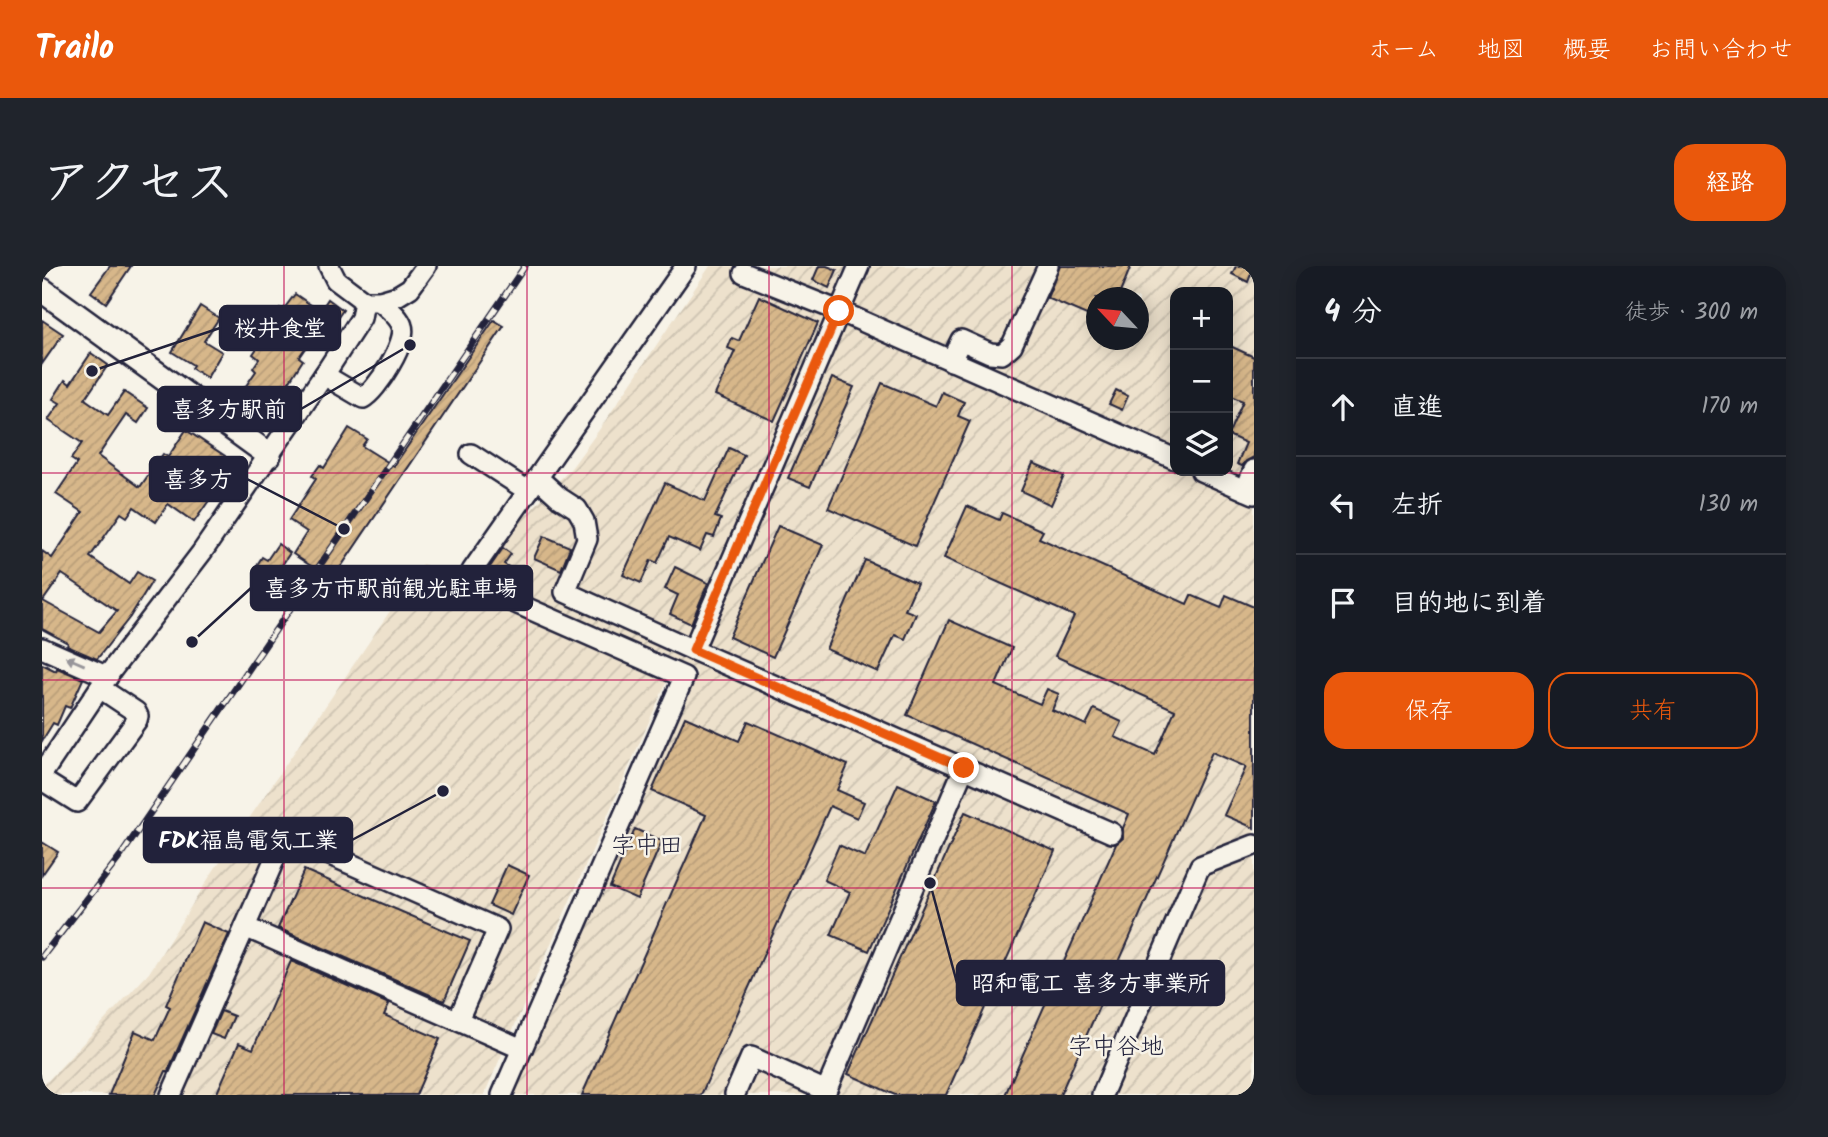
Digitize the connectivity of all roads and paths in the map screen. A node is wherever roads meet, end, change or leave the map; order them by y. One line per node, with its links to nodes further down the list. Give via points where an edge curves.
1 (329, 266): 8 (street, via 336,280)
2 (426, 266): 8 (street, via 410,288)
3 (686, 266): 17 (street)
4 (859, 266): 9 (street)
5 (1048, 266): 10 (street, via 1012,345 1002,354 990,353 961,340)
6 (744, 273): 9 (street)
7 (42, 289): 13 (main road)
8 (372, 301): 11 (street); 11 (street, via 402,326 403,337 369,395 356,396)
9 (839, 311): 10 (street); 22 (street)
10 (951, 361): 14 (street)
11 (324, 375): 13 (street)
12 (471, 454): 17 (street)
13 (269, 455): 23 (street)
14 (1170, 457)
15 (1254, 470): 18 (street)
16 (1213, 476): 18 (street)
17 (533, 485): 22 (street, via 577,509 584,521 587,539 565,592); 31 (street, via 472,571 477,586 684,677)
18 (1250, 492)
19 (286, 578): 20 (street, bridge)
20 (313, 595)
21 (42, 648): 23 (street, one-way to 21)
22 (693, 650): 24 (street)
23 (104, 683): 25 (street); 26 (street, via 136,712 136,720 77,802)
24 (964, 768): 27 (street); 32 (street, via 826,1091 751,1057)
25 (42, 774)
26 (42, 780)
27 (1112, 833)
28 (1254, 845): 35 (street, via 1200,866)
29 (245, 927): 30 (street); 30 (street, via 285,835 498,929); 33 (street)
30 (457, 1020): 31 (street)
31 (523, 1049): 34 (street)
32 (735, 1094)
33 (171, 1095)
34 (502, 1095)
35 (1102, 1095)

